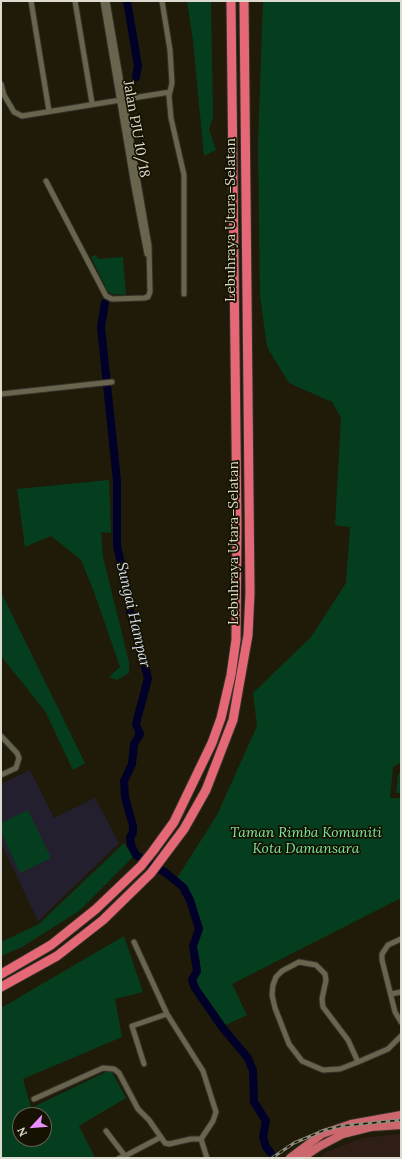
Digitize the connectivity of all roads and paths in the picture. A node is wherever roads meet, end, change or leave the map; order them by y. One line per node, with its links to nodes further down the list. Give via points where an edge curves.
1 (31, 1): 12 (street)
2 (75, 1): 11 (street)
3 (103, 1): 10 (street, Jalan PJU 10/18)
4 (107, 1): 10 (street, Jalan PJU 10/18)
5 (162, 1): 9 (street, via 170,50)
6 (231, 1): 21 (highway, Lebuhraya Utara–Selatan, via 236,332 236,640 221,718 174,822 141,866 96,909 51,945)
7 (244, 1): 22 (highway, Lebuhraya Utara–Selatan, via 250,586 248,635 233,720 206,790 184,829 151,873 103,920 57,956)
8 (1, 84): 12 (street, via 14,112 22,116)
9 (170, 92): 10 (street); 14 (street, via 171,118 184,175)
10 (121, 99): 11 (street); 13 (street, Jalan PJU 10/18, via 149,261 148,296 112,299 106,296)
11 (92, 104): 12 (street)
12 (49, 111)
13 (46, 181)
14 (184, 294)
15 (112, 382): 16 (street)
16 (1, 394)
17 (1, 736): 18 (street, via 20,758 16,768)
18 (1, 775)
19 (401, 939): 24 (street, via 388,945 382,954)
20 (134, 942): 25 (street)
21 (1, 974)
22 (1, 987)
23 (401, 992): 24 (street)
24 (391, 994): 26 (street, via 395,1012)
25 (167, 1014): 29 (street, via 132,1026); 35 (street, via 203,1071 216,1112)
26 (401, 1022)
27 (401, 1036): 28 (street, via 384,1051)
28 (358, 1062): 28 (street, via 348,1040 323,1007 326,980 322,969 309,962 299,962 282,971 276,977 272,995 279,1021 296,1054 302,1061 323,1070 340,1069)
29 (144, 1064)
30 (34, 1099): 34 (street, via 103,1068 114,1069 119,1073 138,1109)
31 (401, 1115): 39 (highway, via 351,1124 322,1134)
32 (401, 1125): 40 (highway, via 371,1127 343,1134)
33 (106, 1131): 36 (street)
34 (161, 1137): 35 (street, via 167,1144); 36 (street)
35 (201, 1138): 38 (street)
36 (125, 1157): 37 (street)
37 (119, 1158)
38 (207, 1158)
39 (290, 1158)
40 (302, 1158)

